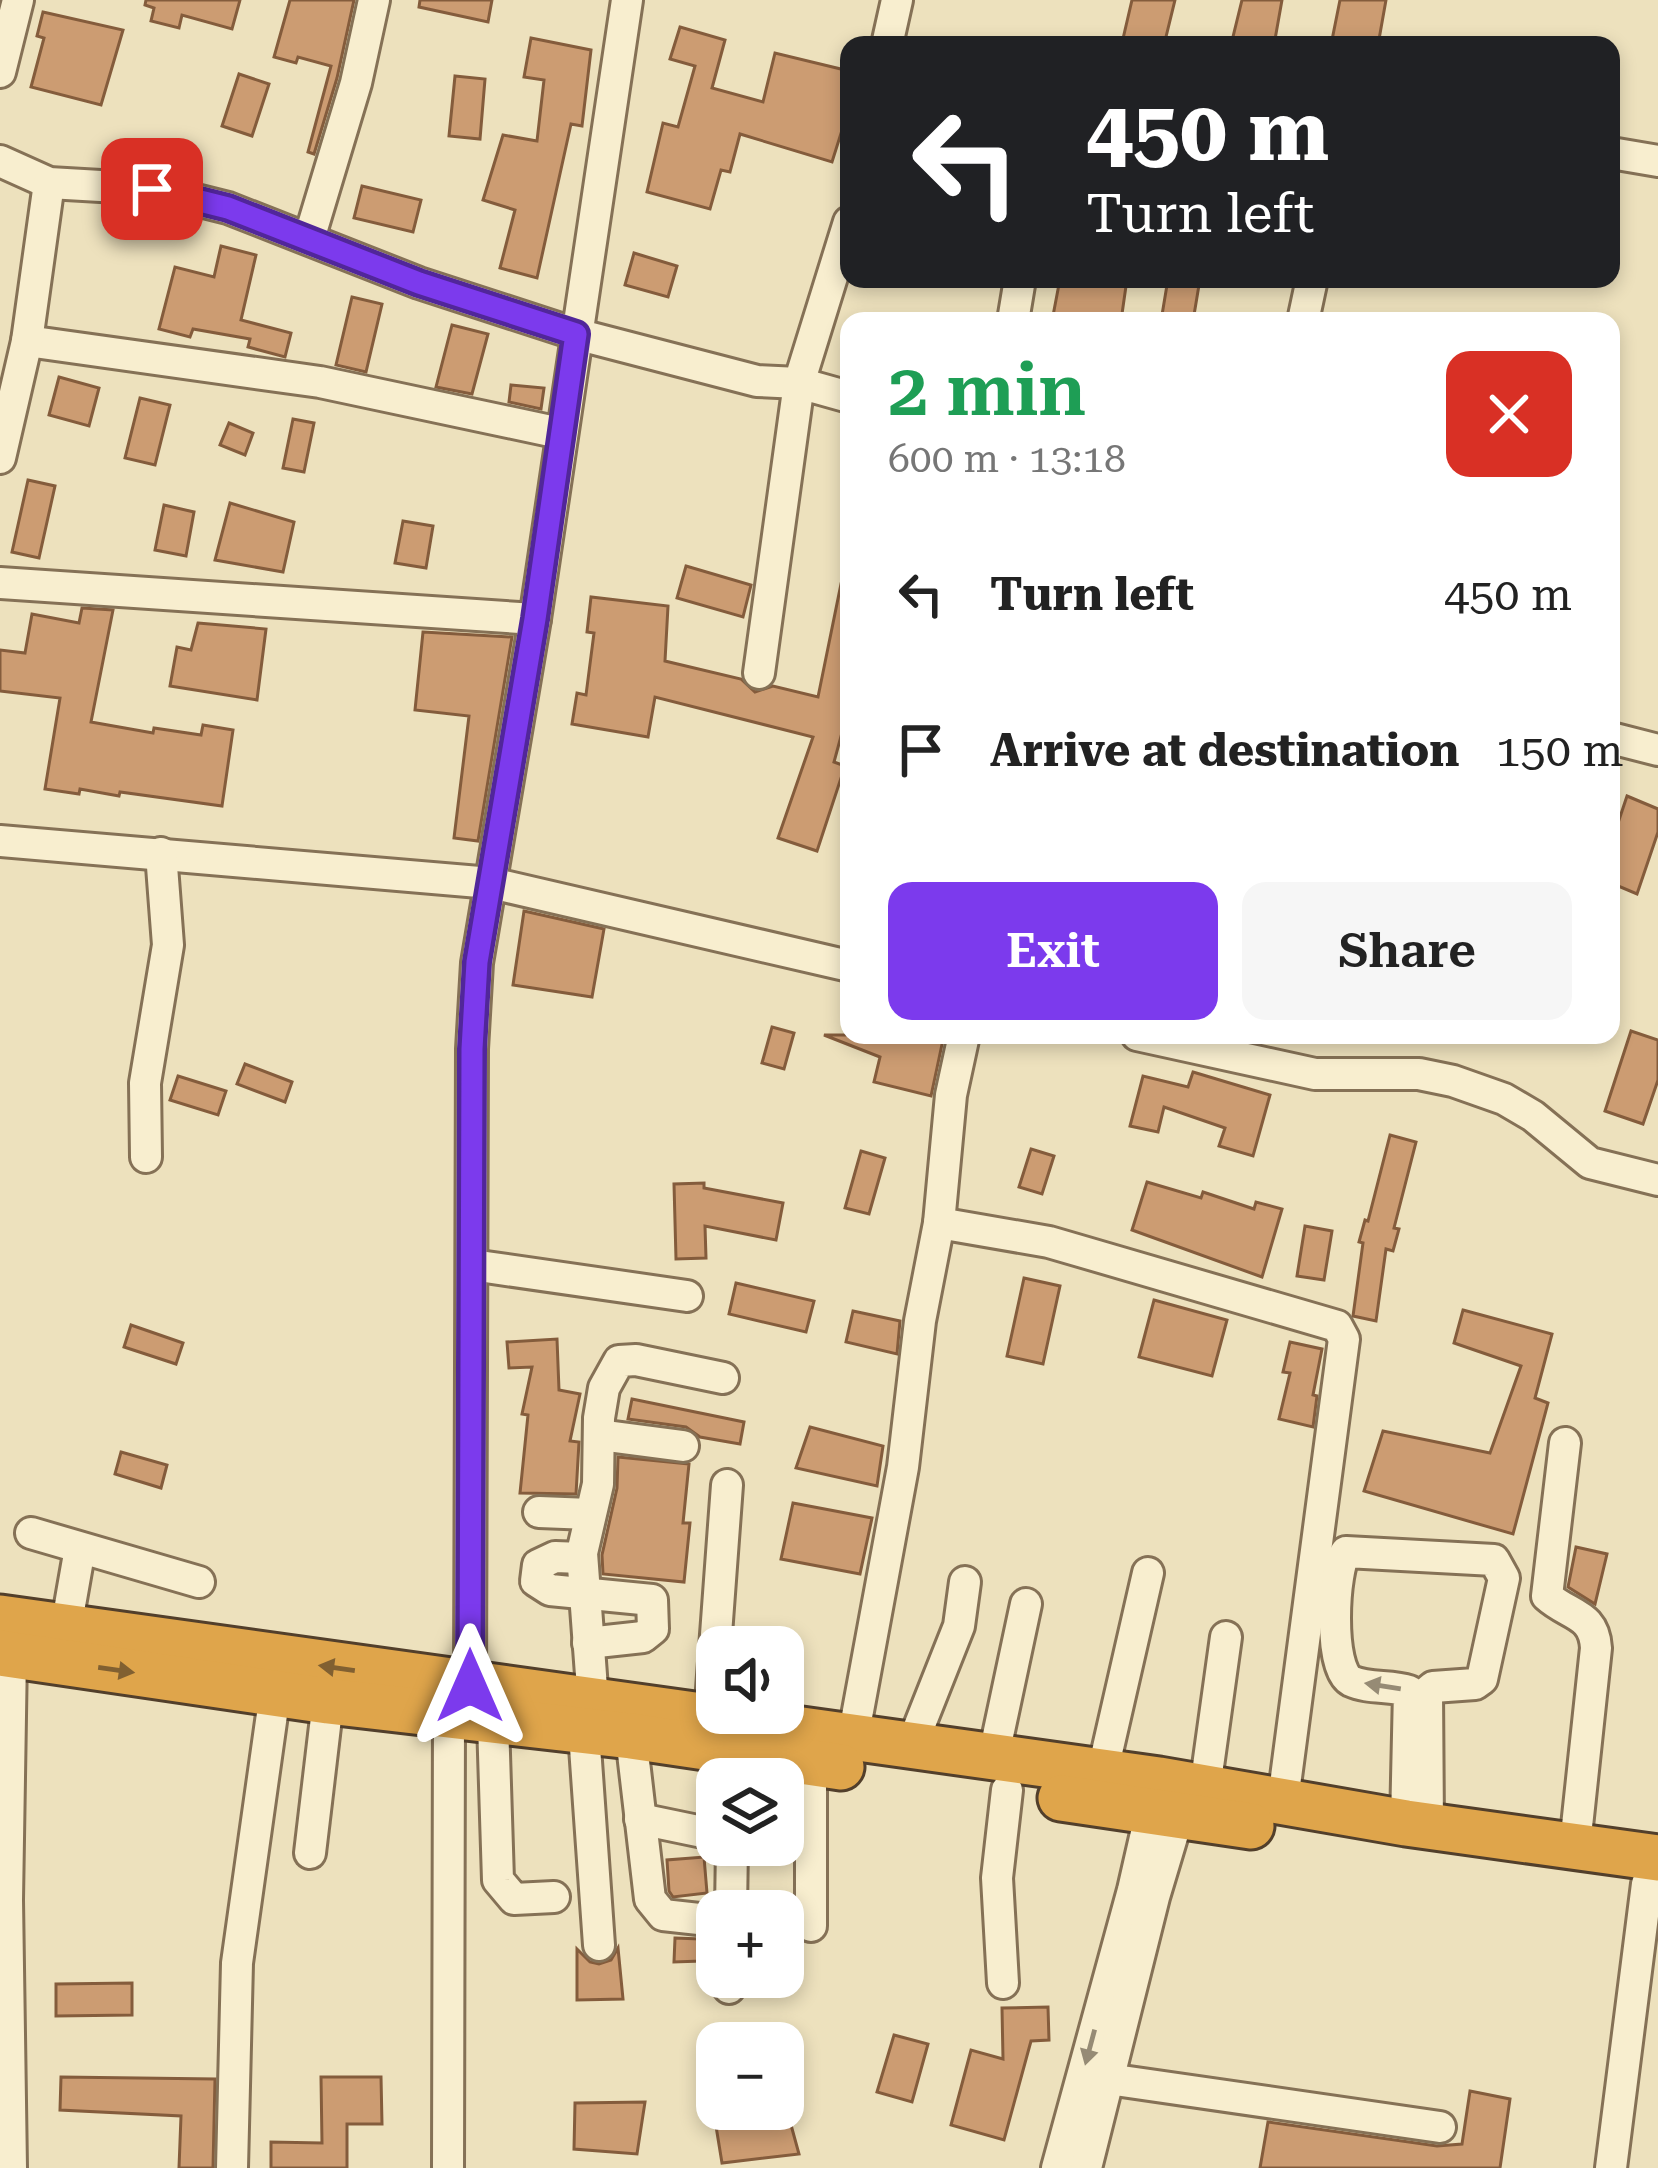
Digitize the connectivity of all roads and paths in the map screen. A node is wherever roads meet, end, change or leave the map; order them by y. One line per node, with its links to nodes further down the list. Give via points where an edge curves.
1 (18, 0): 6 (street)
2 (374, 0): 11 (street)
3 (627, 0): 13 (street)
4 (897, 0): 5 (street)
5 (889, 36)
6 (0, 72)
7 (1620, 155): 9 (street)
8 (0, 161): 10 (street)
9 (1658, 161)
10 (49, 183): 11 (street, via 152,189); 14 (street)
11 (309, 239): 13 (street)
12 (840, 251): 16 (street)
13 (576, 334): 16 (street, via 758,381); 18 (street)
14 (27, 341): 15 (street); 18 (street, via 320,382)
15 (8, 378): 19 (street)
16 (799, 383): 17 (street); 22 (street)
17 (840, 394)
18 (560, 433): 21 (street)
19 (0, 458)
20 (0, 583): 21 (street)
21 (535, 619): 27 (street)
22 (759, 673)
23 (1620, 740): 24 (street)
24 (1658, 750)
25 (0, 841): 26 (street)
26 (160, 853): 27 (street); 31 (street, via 168,945 145,1083)
27 (491, 884): 28 (street); 34 (street, via 472,1049)
28 (840, 964)
29 (962, 1044): 33 (street)
30 (1178, 1044): 32 (street, via 1315,1074 1454,1081 1533,1116 1590,1163)
31 (146, 1157)
32 (1658, 1180)
33 (939, 1223): 60 (street); 67 (street, via 1049,1242 1336,1326 1344,1340)
34 (472, 1265): 35 (street); 57 (street)
35 (687, 1296)
36 (723, 1378): 37 (street, via 620,1361 604,1388)
37 (599, 1435): 39 (street); 42 (street)
38 (1565, 1443): 71 (street, via 1547,1596 1587,1619 1596,1648)
39 (683, 1446)
40 (727, 1485): 62 (street)
41 (539, 1512): 42 (street)
42 (590, 1514): 45 (street)
43 (32, 1533): 44 (street)
44 (80, 1547): 47 (street); 51 (street)
45 (582, 1558): 49 (street); 49 (street, via 555,1557 535,1571 541,1587)
46 (1148, 1574): 64 (street)
47 (199, 1582)
48 (965, 1582): 61 (street, via 959,1626)
49 (583, 1595): 54 (street); 54 (street, via 652,1600 653,1629 643,1637)
50 (1026, 1604): 65 (street)
51 (66, 1628): 53 (highway); 57 (highway, one-way to 51)
52 (1226, 1637): 66 (street)
53 (4, 1642): 55 (highway, one-way to 55); 80 (street)
54 (588, 1643): 58 (street)
55 (275, 1693): 56 (highway); 83 (street, via 238,1963)
56 (328, 1701): 57 (highway); 72 (street)
57 (471, 1708): 58 (highway); 74 (street, via 498,1880 514,1899); 84 (street)
58 (589, 1717): 59 (highway); 62 (highway); 77 (street)
59 (631, 1736): 62 (highway); 68 (street)
60 (854, 1738): 61 (highway); 62 (highway)
61 (911, 1747): 65 (highway)
62 (724, 1749): 63 (highway)
63 (811, 1763): 65 (highway); 76 (street)
64 (1102, 1774): 65 (highway); 66 (highway)
65 (1000, 1775): 66 (highway); 78 (street)
66 (1176, 1796): 67 (highway); 73 (highway); 79 (street); 85 (street, one-way to 85, via 1133,1890)
67 (1283, 1800): 69 (highway)
68 (640, 1819): 70 (street); 75 (street, via 650,1899 662,1916)
69 (1417, 1824): 69 (street, one-way to 69, via 1409,1691 1354,1682 1338,1667 1339,1565 1346,1552 1494,1560 1504,1578 1482,1679 1427,1692); 71 (highway)
70 (696, 1831)
71 (1575, 1845): 73 (highway)
72 (310, 1853)
73 (1655, 1876): 87 (street)
74 (554, 1897)
75 (696, 1919)
76 (812, 1926)
77 (599, 1945)
78 (1004, 1983)
79 (1108, 2080): 81 (street); 86 (street)
80 (4, 2120): 82 (street)
81 (1440, 2127)
82 (10, 2168)
83 (232, 2168)
84 (448, 2168)
85 (1058, 2168)
86 (1086, 2168)
87 (1611, 2168)

